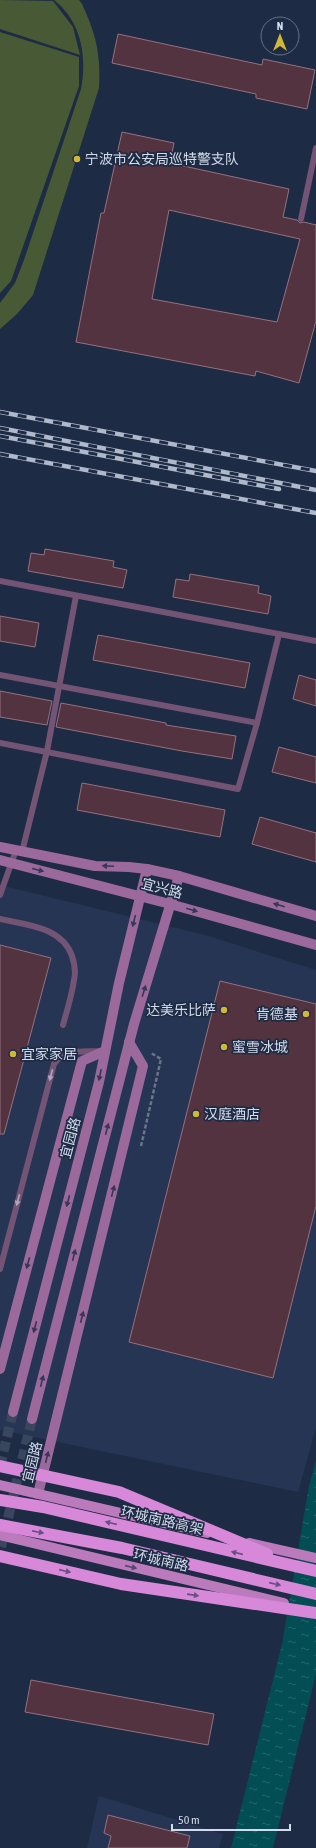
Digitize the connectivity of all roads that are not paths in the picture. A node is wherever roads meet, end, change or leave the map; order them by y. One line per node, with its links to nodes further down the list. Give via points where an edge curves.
1 (316, 148): 2 (lane)
2 (301, 219)
3 (0, 581): 4 (lane)
4 (76, 596): 5 (lane); 8 (lane)
5 (279, 634): 6 (lane); 9 (lane)
6 (316, 641)
7 (0, 675): 8 (lane)
8 (58, 686): 9 (lane); 11 (lane)
9 (257, 723): 11 (lane, via 238,789)
10 (0, 743): 11 (lane)
11 (47, 751): 13 (lane)
12 (0, 847): 13 (main road, 宜兴路)
13 (19, 851): 15 (lane); 16 (main road, 宜兴路, one-way to 13, via 95,866)
14 (0, 860): 15 (main road, 宜兴路)
15 (11, 863): 18 (lane); 19 (main road, 宜兴路, one-way to 19)
16 (147, 869): 17 (main road, 宜兴路); 19 (main road, 宜园路)
17 (179, 876): 20 (main road); 21 (main road, 宜兴路, one-way to 17)
18 (0, 895)
19 (140, 896): 20 (main road, 宜兴路); 26 (main road, 宜园路, one-way to 26)
20 (170, 904): 23 (main road, 宜兴路, one-way to 23); 25 (main road, one-way to 20)
21 (316, 916)
22 (0, 919): 24 (lane, via 47,930 60,937 70,951 75,967 74,981)
23 (316, 945)
24 (63, 1025)
25 (129, 1042): 30 (main road, one-way to 25); 33 (main road, 宜园路, one-way to 25, via 143,1066)
26 (105, 1051): 27 (lane, one-way to 27, via 69,1052 54,1064); 28 (main road, one-way to 28, via 82,1061); 29 (main road, 宜园路, one-way to 29)
27 (0, 1269)
28 (0, 1369)
29 (13, 1412)
30 (32, 1419)
31 (0, 1466): 39 (highway, bridge, via 119,1492)
32 (0, 1485): 33 (main road)
33 (38, 1494): 38 (main road)
34 (0, 1500): 39 (highway, 环城南路高架, one-way to 34, bridge, via 43,1507)
35 (0, 1525): 41 (highway, one-way to 41, bridge, via 122,1548)
36 (0, 1535): 42 (main road, 环城南路, one-way to 42)
37 (0, 1551): 42 (highway, one-way to 42, via 121,1584)
38 (316, 1558)
39 (299, 1568): 40 (highway, 环城南路高架, bridge)
40 (316, 1571)
41 (316, 1594)
42 (316, 1612)

